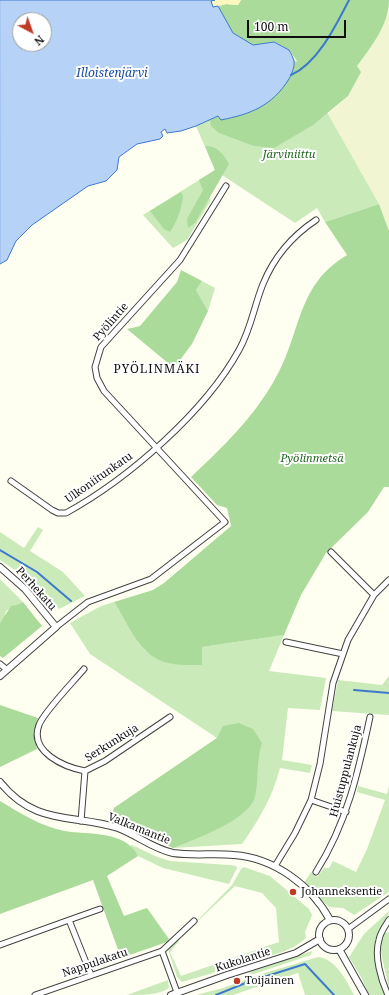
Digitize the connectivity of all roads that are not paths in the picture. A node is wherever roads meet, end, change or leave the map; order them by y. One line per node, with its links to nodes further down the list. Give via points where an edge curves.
1 (226, 186): 3 (street, Pyölintie, via 180,260 101,347 96,361 96,373 104,391)
2 (316, 220): 3 (street, Ulkoniitunkatu, via 290,241 276,259 263,284 247,335 222,378)
3 (157, 447): 4 (street, Ulkoniitunkatu, via 110,485 66,513 52,510); 9 (street, Pyölintie, via 225,522 151,579 88,602)
4 (11, 481)
5 (331, 552): 8 (street)
6 (0, 567): 9 (street, Perhekatu, via 26,589)
7 (389, 580): 8 (street)
8 (374, 595): 11 (street, via 358,620)
9 (56, 627): 13 (street)
10 (286, 642): 11 (street)
11 (343, 654): 20 (street, via 332,689 320,764)
12 (0, 664): 13 (street)
13 (6, 669): 15 (street)
14 (84, 669): 18 (street, via 42,720 37,732 40,744 49,756 70,768)
15 (0, 676)
16 (170, 717): 18 (street, Serkunkuja, via 105,761)
17 (370, 717): 21 (street, Huistuppulankuja)
18 (85, 771): 22 (street, Serkunkuja)
19 (0, 782): 22 (street, Valkamantie, via 14,797 32,808 60,819)
20 (311, 800): 21 (street); 23 (street)
21 (346, 812): 24 (street, Huistuppulankuja, via 336,837)
22 (82, 821): 23 (street, Valkamantie, via 119,829 172,852 247,856)
23 (275, 866): 28 (street, Valkamantie, via 312,895)
24 (316, 872)
25 (389, 899): 31 (street)
26 (100, 909): 27 (street)
27 (70, 920): 33 (street); 36 (street)
28 (330, 920): 31 (street, via 340,921); 32 (street, via 321,927)
29 (389, 920): 41 (street, via 378,940 378,957)
30 (194, 921): 35 (street, Nappulakatu)
31 (348, 929): 34 (street, via 347,941)
32 (320, 938): 34 (street, via 325,947); 37 (street, Kukolantie, via 296,954 230,974)
33 (0, 945)
34 (338, 949): 40 (street)
35 (162, 951): 36 (street, Nappulakatu); 37 (street)
36 (90, 975): 38 (street, Nappulakatu)
37 (178, 994): 39 (street, Kukolantie)
38 (35, 995)
39 (171, 995)
40 (365, 995)
41 (388, 995)

